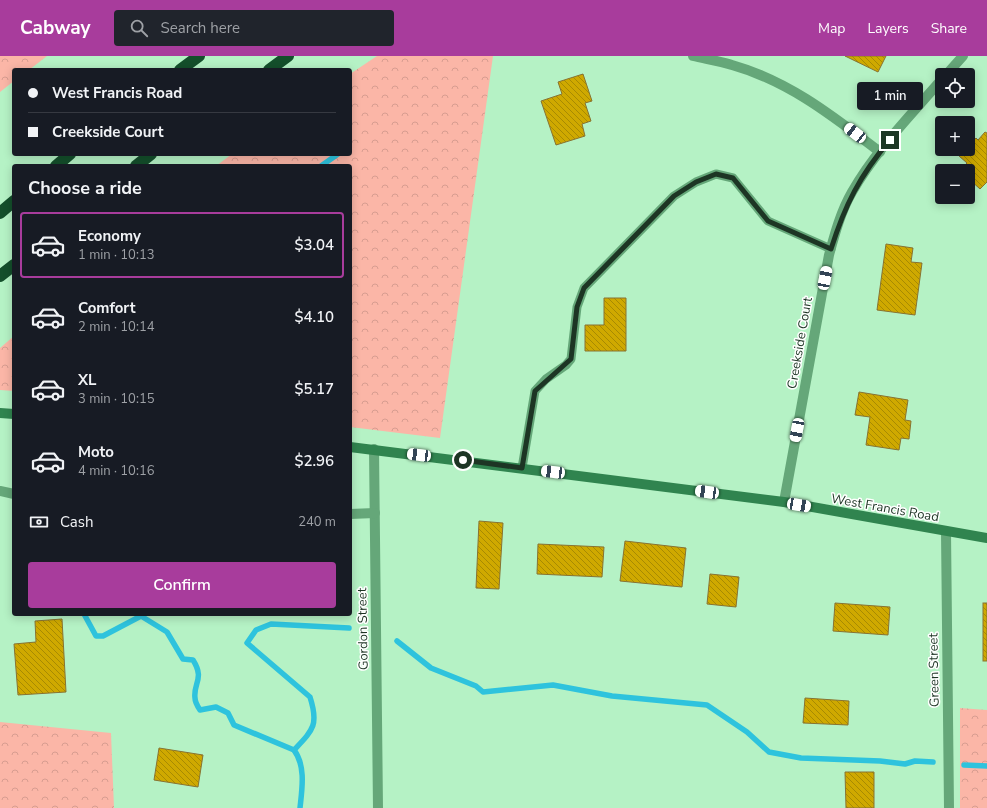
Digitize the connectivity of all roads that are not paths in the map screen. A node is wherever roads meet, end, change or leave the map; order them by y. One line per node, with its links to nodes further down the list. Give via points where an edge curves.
1 (199, 56): 5 (highway)
2 (288, 56): 6 (highway)
3 (693, 56): 9 (street, via 732,65 773,80 831,114)
4 (963, 56): 7 (street)
5 (183, 68)
6 (272, 68)
7 (952, 68)
8 (935, 87): 9 (street, Creekside Court)
9 (880, 152): 16 (street, Creekside Court, via 852,192 840,218)
10 (68, 156): 12 (highway)
11 (148, 156): 13 (highway)
12 (58, 164)
13 (138, 164)
14 (12, 203): 15 (highway)
15 (0, 213)
16 (831, 249): 23 (lane, via 768,221 733,178 716,174 696,182 674,196 584,288 577,307 571,359 535,391); 26 (street, Creekside Court)
17 (12, 267): 18 (highway)
18 (0, 276)
19 (0, 413): 20 (street)
20 (12, 414)
21 (352, 447): 22 (street, West Francis Road)
22 (374, 449): 23 (street, West Francis Road); 27 (street, Gordon Street)
23 (522, 468): 26 (street, West Francis Road)
24 (0, 491): 25 (street)
25 (12, 494)
26 (784, 502): 29 (street, West Francis Road)
27 (375, 513): 28 (street); 31 (street, Gordon Street)
28 (352, 514)
29 (946, 532): 30 (street, West Francis Road); 32 (street, Green Street)
30 (987, 538)
31 (378, 808)
32 (949, 808)

